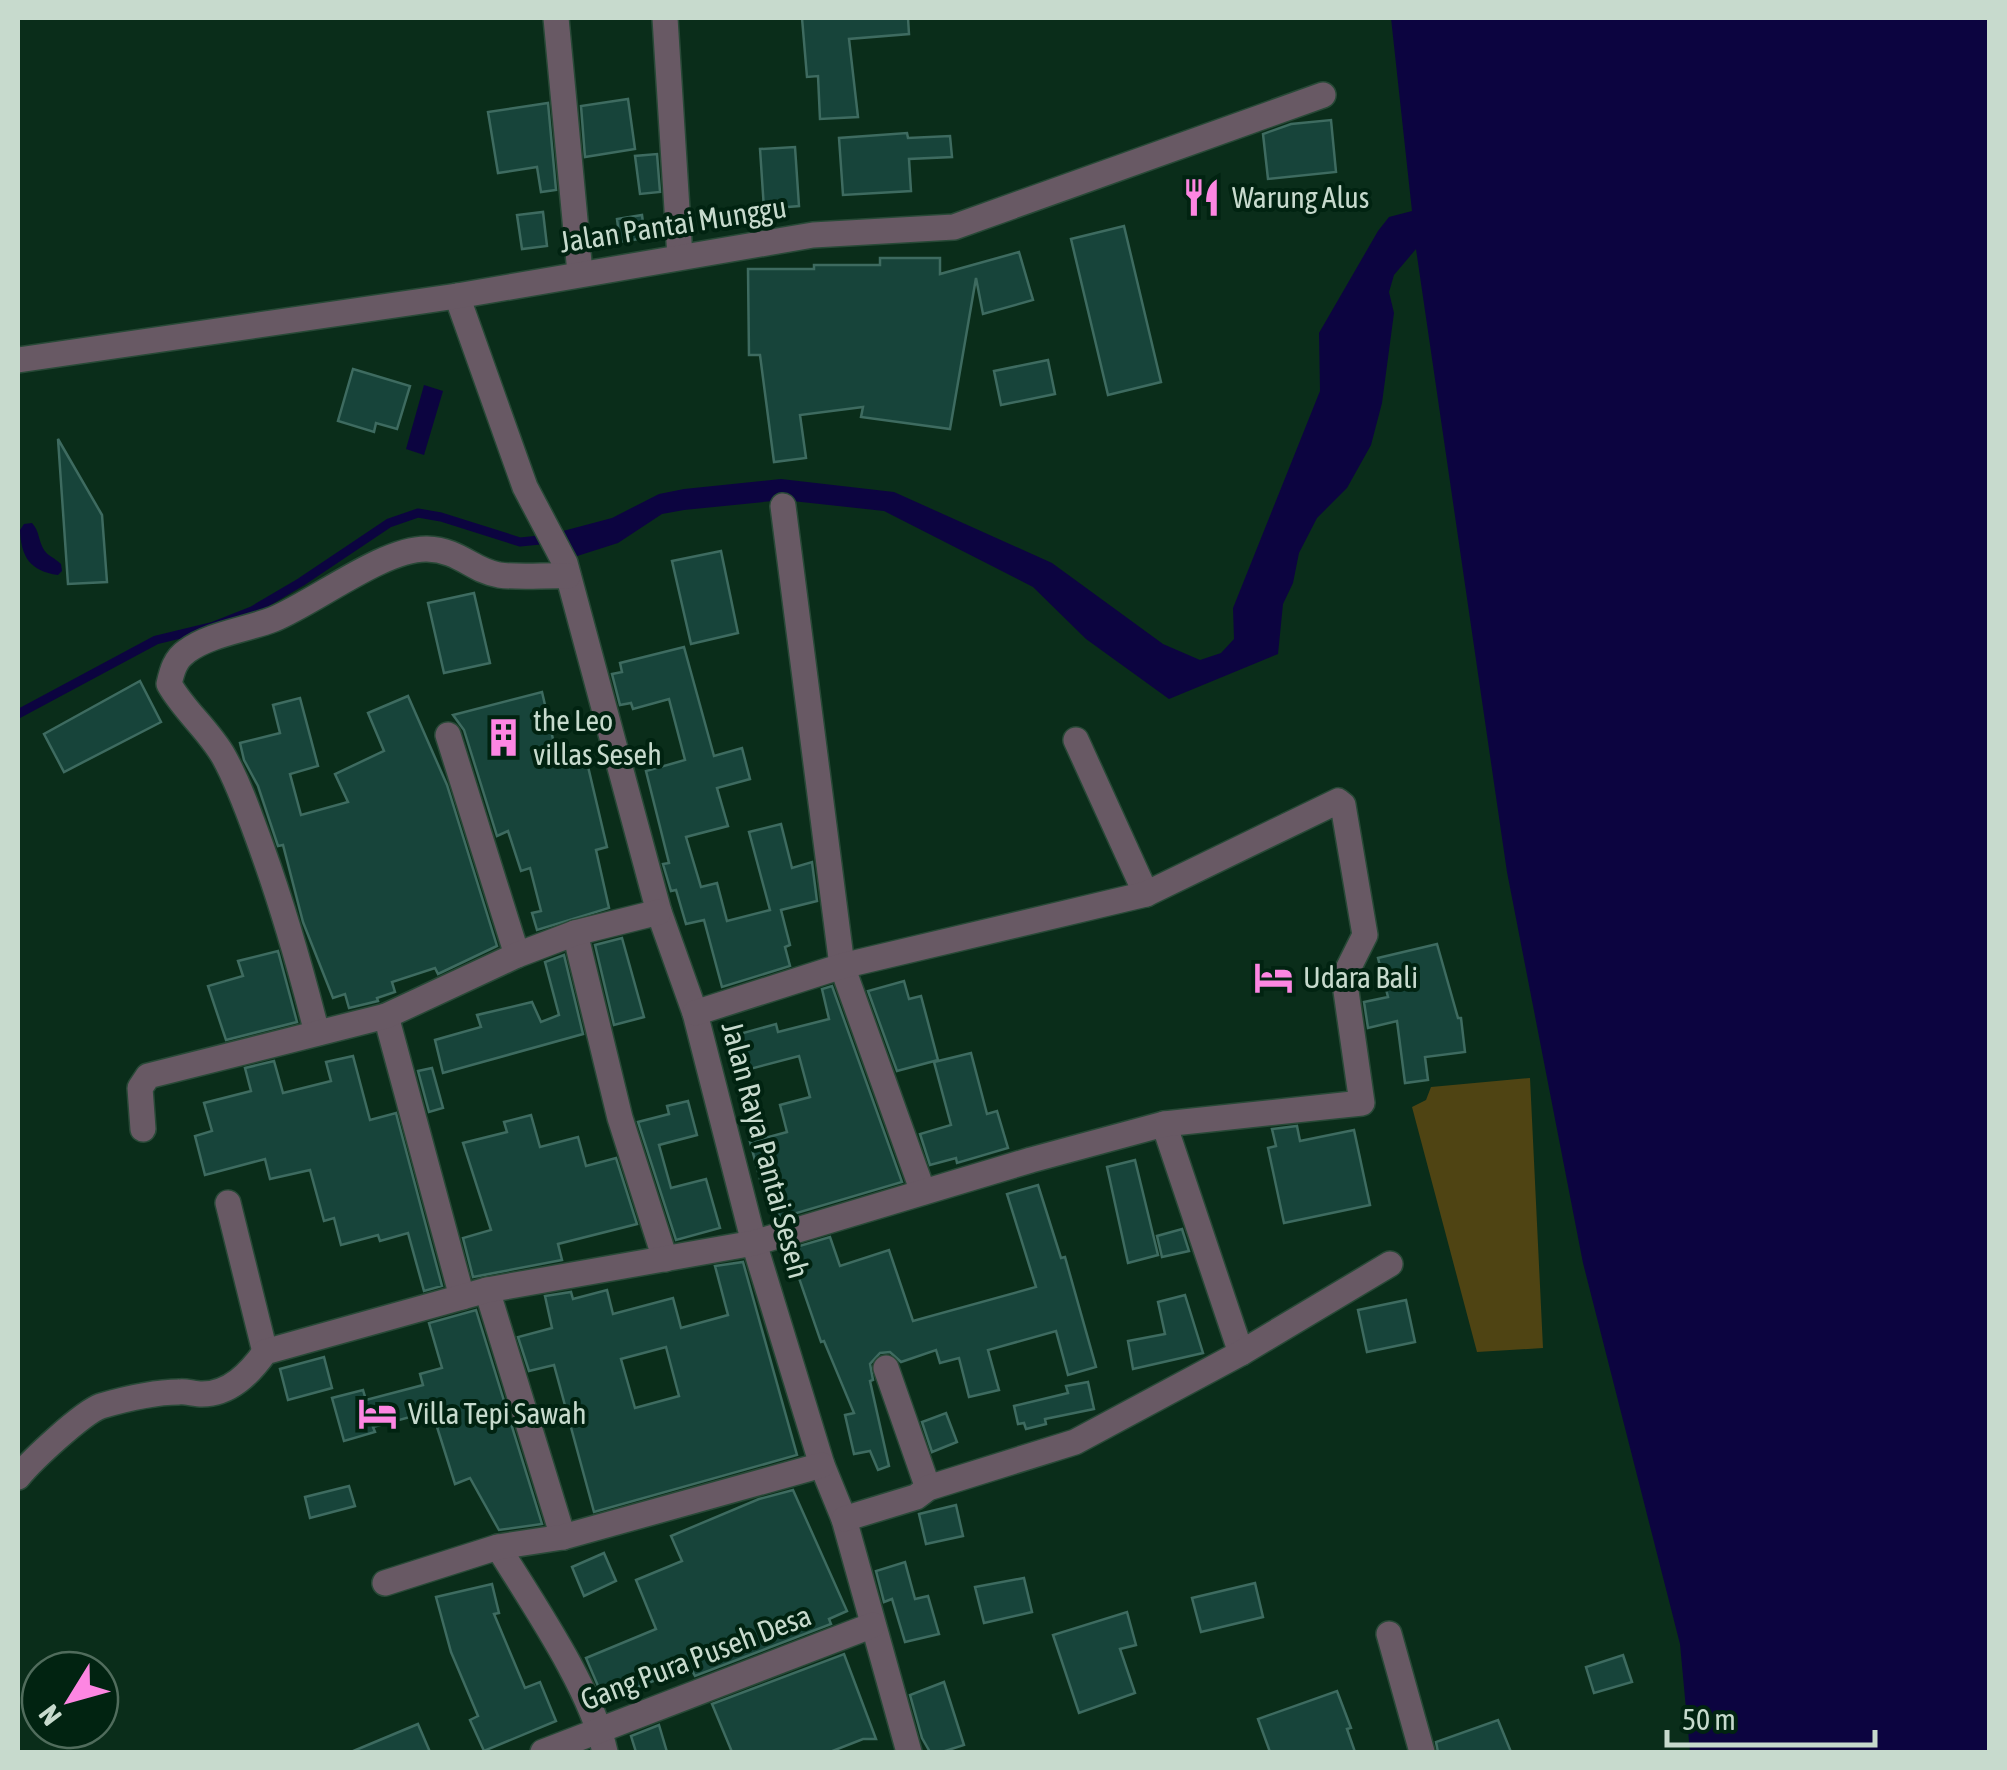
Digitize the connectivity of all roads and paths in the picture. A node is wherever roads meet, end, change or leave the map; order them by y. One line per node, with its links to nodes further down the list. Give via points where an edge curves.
1 (556, 18): 5 (street)
2 (665, 18): 4 (street)
3 (1322, 95): 4 (street, Jalan Pantai Munggu, via 954,227 813,235)
4 (680, 257): 5 (street, Jalan Pantai Munggu)
5 (580, 274): 6 (street, Jalan Pantai Munggu)
6 (457, 296): 7 (street, Jalan Pantai Munggu); 9 (street, Jalan Raya Pantai Seseh, via 525,487)
7 (18, 360)
8 (783, 506): 16 (street)
9 (567, 569): 13 (street, Jalan Raya Pantai Seseh); 19 (street, via 497,575 454,552 404,552 302,607 199,643 173,668 169,684 225,759 254,826 293,936)
10 (448, 735): 15 (street)
11 (1076, 740): 12 (street)
12 (1146, 894): 16 (street); 20 (street, via 1338,801 1344,805 1365,934 1344,977 1362,1102)
13 (659, 912): 14 (street); 17 (street, Jalan Raya Pantai Seseh)
14 (575, 932): 15 (street); 25 (street, via 620,1118)
15 (517, 955): 18 (street)
16 (842, 966): 17 (street); 22 (street)
17 (695, 1013): 24 (street, Jalan Raya Pantai Seseh)
18 (386, 1016): 19 (street); 27 (street)
19 (317, 1033): 21 (street, via 148,1076 140,1088)
20 (1164, 1124): 22 (street); 29 (street)
21 (143, 1129)
22 (923, 1192): 24 (street)
23 (228, 1203): 28 (street)
24 (754, 1243): 25 (street); 31 (street, Jalan Raya Pantai Seseh)
25 (666, 1260): 27 (street)
26 (1390, 1264): 29 (street)
27 (475, 1294): 28 (street); 35 (street)
28 (265, 1352): 32 (street, via 221,1390 156,1394 96,1408)
29 (1241, 1353): 33 (street, via 1075,1442)
30 (886, 1368): 33 (street)
31 (822, 1464): 34 (street, Jalan Raya Pantai Seseh); 35 (street)
32 (18, 1477)
33 (928, 1488): 34 (street, via 916,1497)
34 (840, 1511): 38 (street, Jalan Raya Pantai Seseh)
35 (563, 1537): 36 (street)
36 (498, 1547): 37 (street); 40 (street)
37 (385, 1583)
38 (874, 1625): 40 (street, Gang Pura Puseh Desa); 42 (street, Jalan Raya Pantai Seseh)
39 (1389, 1634): 43 (street)
40 (602, 1741): 41 (street, Gang Pura Puseh Desa)
41 (543, 1752)
42 (908, 1752)
43 (1422, 1752)

